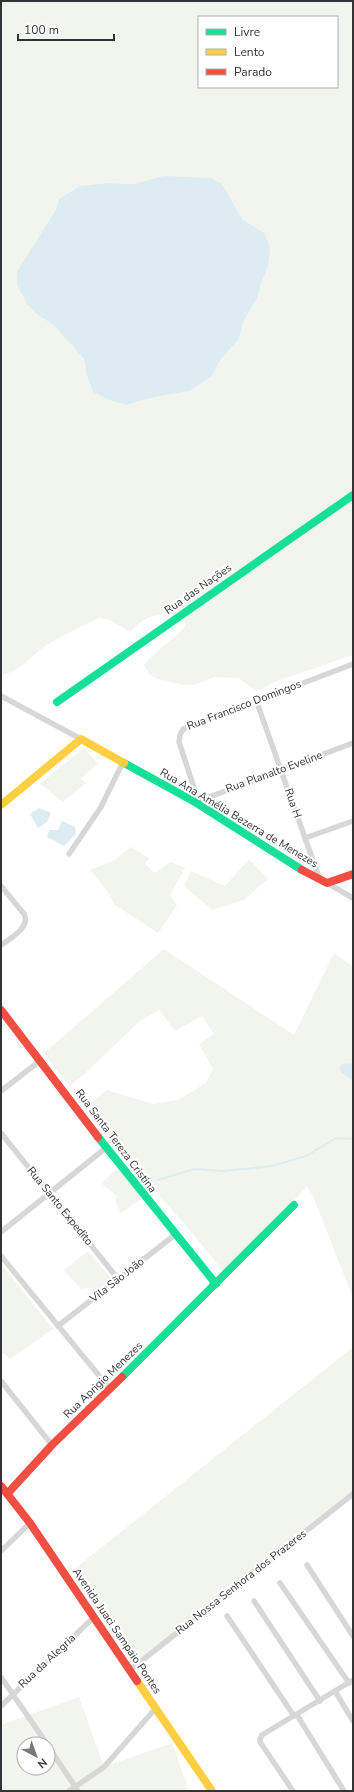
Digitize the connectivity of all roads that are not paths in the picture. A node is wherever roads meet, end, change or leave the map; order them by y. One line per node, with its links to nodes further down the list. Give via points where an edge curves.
1 (353, 495): 5 (street, Rua das Nações)
2 (353, 664): 4 (street, Rua Francisco Domingos)
3 (1, 696): 6 (street)
4 (256, 700): 9 (street, Rua H); 10 (street, Rua Francisco Domingos, via 185,728 180,733 180,745)
5 (57, 702)
6 (81, 739): 8 (street, Rua Ana Amélia Bezerra de Menezes); 11 (street)
7 (353, 743): 9 (street, Rua Planalto Eveline)
8 (123, 762): 10 (street, Rua Ana Amélia Bezerra de Menezes); 14 (street, via 101,808)
9 (281, 769): 10 (street, Rua Planalto Eveline); 13 (street, Rua H)
10 (197, 801): 16 (street, Rua Ana Amélia Bezerra de Menezes, via 297,868)
11 (1, 805)
12 (353, 821): 13 (street)
13 (305, 838): 16 (street, Rua H)
14 (69, 854)
15 (353, 874): 16 (street)
16 (324, 882): 18 (street)
17 (1, 886): 19 (street, via 26,920 23,927)
18 (353, 898)
19 (1, 945)
20 (1, 1010): 21 (street, Rua Santa Tereza Cristina)
21 (40, 1060): 22 (street); 24 (street, Rua Santa Tereza Cristina)
22 (1, 1090)
23 (1, 1133): 25 (street, Rua Santo Expedito)
24 (107, 1148): 25 (street); 28 (street, Rua Santa Tereza Cristina)
25 (49, 1192): 27 (street); 30 (street, Rua Santo Expedito)
26 (294, 1205): 31 (street, Rua Aprigio Menezes)
27 (1, 1232)
28 (176, 1234): 30 (street, Vila São João); 31 (street, Rua Santa Tereza Cristina)
29 (1, 1256): 32 (street)
30 (118, 1279): 32 (street, Vila São João)
31 (216, 1284): 34 (street, Rua Aprigio Menezes)
32 (58, 1326): 34 (street)
33 (1, 1381): 35 (street)
34 (110, 1390): 35 (street, Rua Aprigio Menezes)
35 (52, 1445): 37 (street, Rua Aprigio Menezes)
36 (1, 1486): 37 (street, Avenida Juaci Sampaio Pontes)
37 (8, 1493): 39 (street, Avenida Juaci Sampaio Pontes)
38 (353, 1494): 47 (street, Rua Nossa Senhora dos Prazeres)
39 (30, 1523): 40 (street); 45 (street, Avenida Juaci Sampaio Pontes)
40 (1, 1551)
41 (307, 1565): 46 (street)
42 (280, 1583): 49 (street)
43 (254, 1601): 52 (street)
44 (228, 1616): 55 (street)
45 (94, 1617): 47 (street, Avenida Juaci Sampaio Pontes); 51 (street, Rua da Alegria)
46 (353, 1636)
47 (130, 1670): 54 (street, Avenida Juaci Sampaio Pontes)
48 (1, 1677): 51 (street)
49 (351, 1682): 50 (street)
50 (335, 1691): 52 (street); 56 (street)
51 (13, 1693): 53 (street, Rua da Alegria); 57 (street)
52 (320, 1701): 55 (street)
53 (1, 1706)
54 (156, 1708): 59 (street, via 104,1767); 62 (street, Avenida Juaci Sampaio Pontes)
55 (296, 1716): 63 (street, via 262,1735 260,1739); 64 (street)
56 (353, 1721)
57 (41, 1736)
58 (56, 1758): 59 (street)
59 (75, 1786): 60 (street); 61 (street)
60 (69, 1791)
61 (78, 1791)
62 (212, 1791)
63 (293, 1791)
64 (344, 1791)

